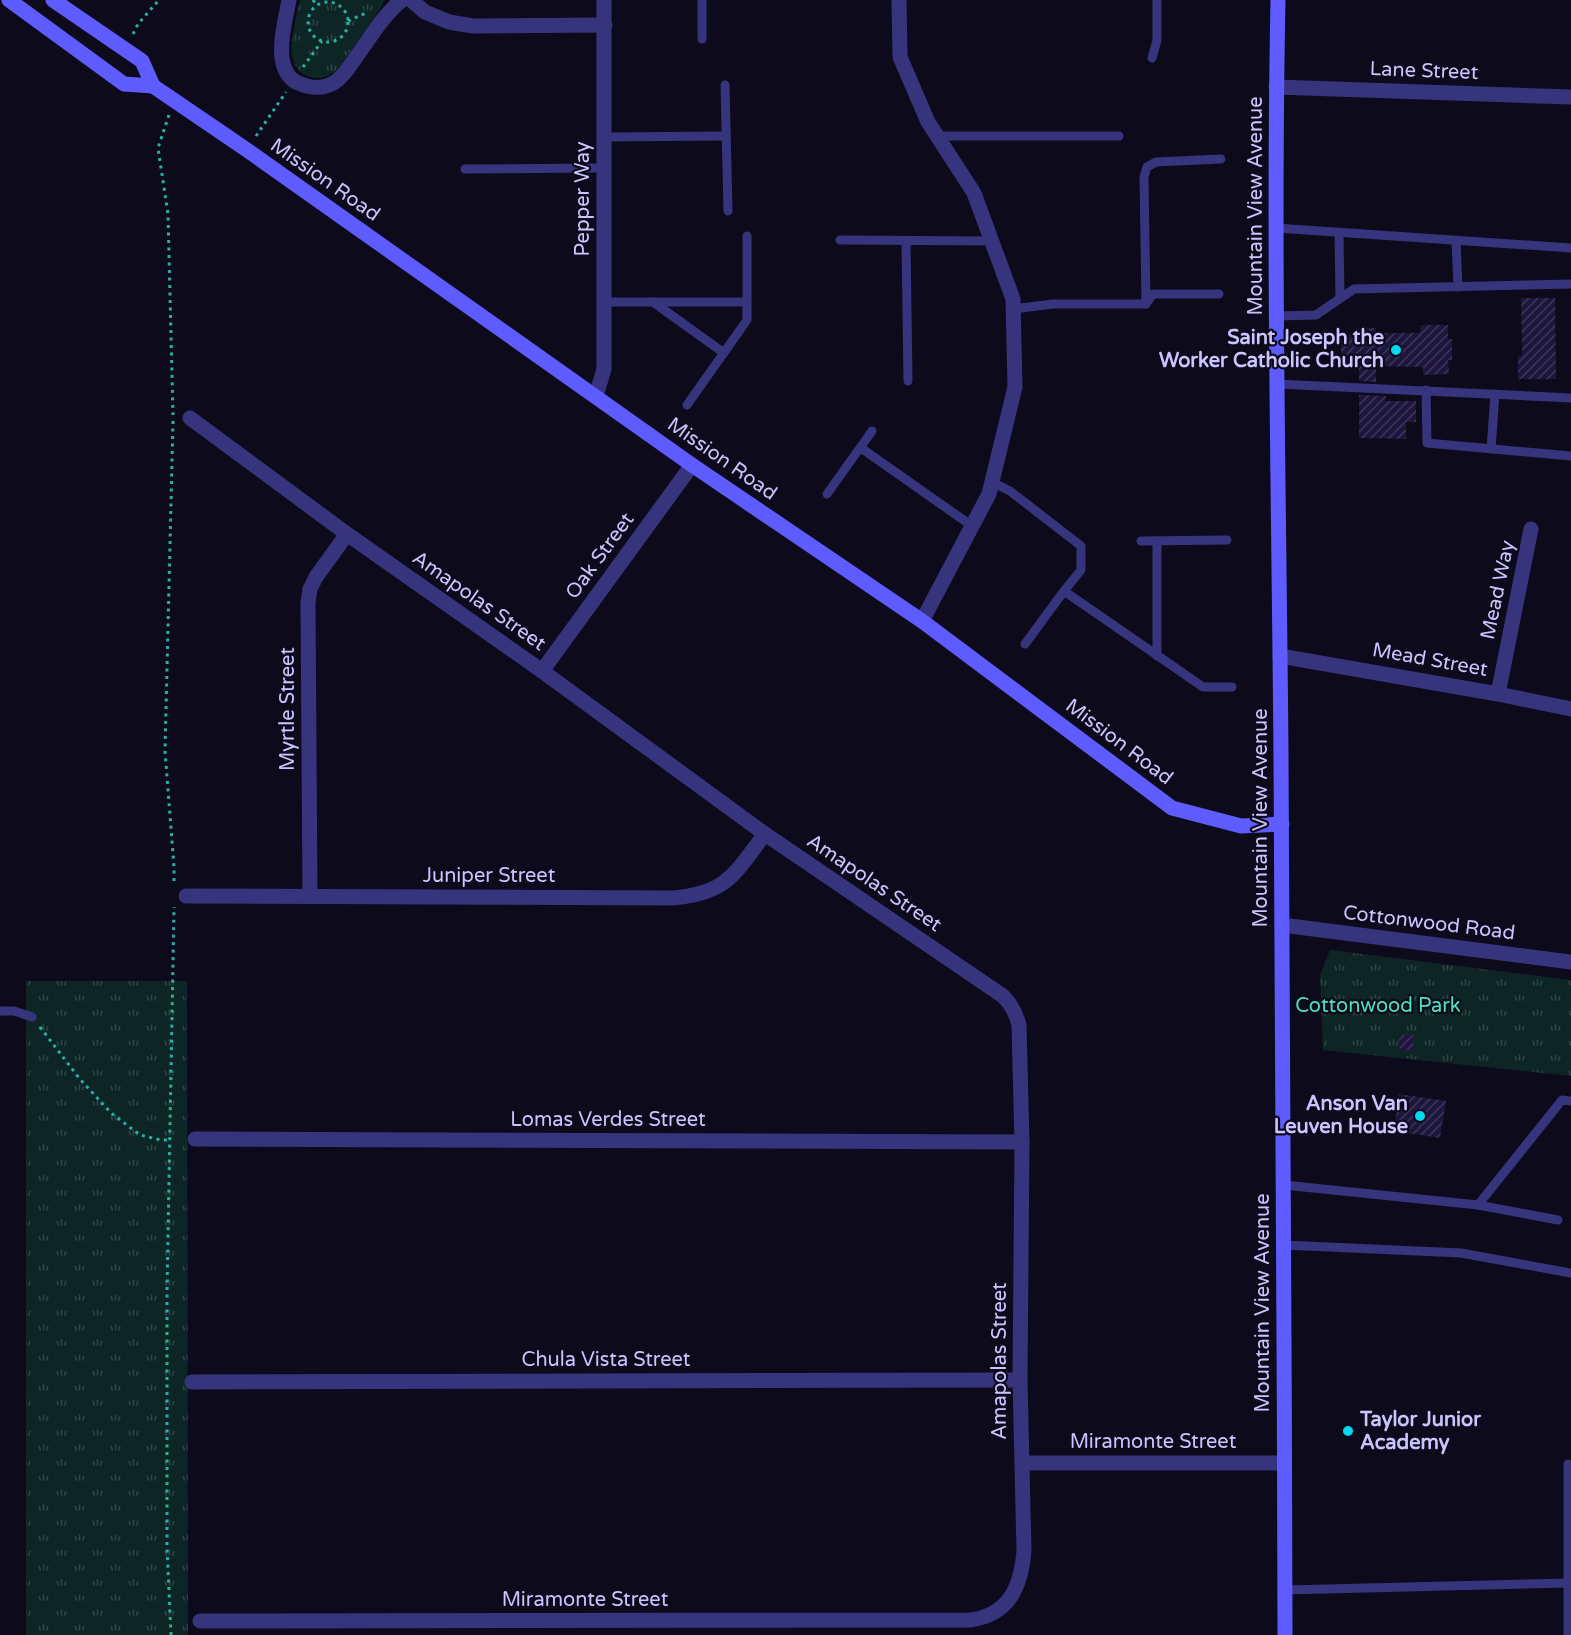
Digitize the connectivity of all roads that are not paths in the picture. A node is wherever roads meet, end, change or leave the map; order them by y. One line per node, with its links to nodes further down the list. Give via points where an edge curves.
1 (9, 0): 15 (street, Mission Road, via 124,84)
2 (53, 0): 15 (street, Mission Road, via 142,61)
3 (289, 0): 4 (street, via 281,58 294,80 319,88 334,83 344,73 391,8)
4 (402, 0)
5 (411, 0): 11 (street, via 425,12 473,26)
6 (604, 0): 11 (street, Pepper Way)
7 (702, 0): 12 (lane)
8 (899, 0): 19 (street, via 900,57)
9 (1157, 0): 13 (lane, via 1157,39)
10 (1278, 0): 16 (street, Mountain View Avenue)
11 (604, 25): 21 (street, Pepper Way)
12 (702, 39)
13 (1152, 58)
14 (725, 85): 18 (lane)
15 (153, 87): 49 (street, Mission Road)
16 (1276, 87): 17 (street, Lane Street); 26 (street, Mountain View Avenue)
17 (1571, 97)
18 (726, 136): 21 (lane); 25 (lane)
19 (938, 136): 20 (lane); 31 (street, via 974,193)
20 (1119, 136)
21 (603, 137): 23 (street, Pepper Way)
22 (1221, 159): 41 (lane, via 1156,162 1147,168)
23 (603, 168): 24 (lane); 38 (street, Pepper Way)
24 (465, 169)
25 (728, 211)
26 (1276, 228): 27 (lane); 43 (street, Mountain View Avenue)
27 (1339, 232): 32 (lane); 37 (lane)
28 (747, 236): 40 (lane)
29 (840, 240): 30 (lane)
30 (906, 241): 31 (lane); 45 (lane)
31 (992, 241): 42 (street)
32 (1456, 241): 33 (lane); 35 (lane)
33 (1571, 248)
34 (1571, 284): 35 (lane)
35 (1458, 287): 37 (lane, via 1354,289)
36 (1219, 294): 41 (lane, via 1153,294)
37 (1340, 298): 43 (lane, via 1317,315)
38 (604, 302): 39 (lane); 49 (street, Pepper Way, via 604,369)
39 (653, 302): 40 (lane); 44 (lane)
40 (747, 302): 44 (lane, via 747,320)
41 (1146, 304): 42 (lane, via 1053,304)
42 (1013, 309): 58 (street, via 1015,387)
43 (1277, 316): 46 (street, Mountain View Avenue)
44 (724, 353): 51 (lane)
45 (908, 381)
46 (1277, 384): 47 (lane); 70 (street, Mountain View Avenue)
47 (1426, 390): 48 (lane); 55 (lane, via 1428,443)
48 (1495, 394): 50 (lane); 55 (lane)
49 (596, 396): 57 (street, Mission Road)
50 (1571, 398)
51 (687, 405)
52 (190, 418): 62 (street, Amapolas Street)
53 (872, 431): 54 (lane)
54 (861, 447): 59 (lane); 60 (lane)
55 (1491, 449): 56 (lane)
56 (1571, 456)
57 (692, 465): 67 (street, Mission Road); 71 (street, Oak Street)
58 (992, 482): 60 (street); 66 (lane, via 1010,491 1081,546 1081,570)
59 (827, 494)
60 (972, 526): 67 (street)
61 (1532, 529): 73 (street, Mead Way)
62 (347, 534): 71 (street, Amapolas Street); 78 (street, Myrtle Street, via 316,577 308,603)
63 (1227, 540): 65 (lane)
64 (1141, 541): 65 (lane)
65 (1157, 541): 69 (lane)
66 (1064, 591): 68 (lane); 69 (lane)
67 (922, 621): 75 (street, Mission Road, via 1172,808 1241,826)
68 (1025, 644)
69 (1157, 656): 72 (lane, via 1203,687)
70 (1280, 656): 73 (street, Mead Street); 75 (street, Mountain View Avenue)
71 (542, 671): 76 (street, Amapolas Street)
72 (1232, 687)
73 (1498, 694): 74 (street, Mead Street)
74 (1571, 709)
75 (1282, 825): 79 (street, Mountain View Avenue)
76 (765, 834): 78 (street, Juniper Street, via 722,885 692,896); 85 (street, Amapolas Street, via 1010,1003 1020,1036)
77 (178, 896): 78 (street, Juniper Street)
78 (310, 896)
79 (1282, 925): 80 (street, Cottonwood Road); 86 (street, Mountain View Avenue)
80 (1571, 962)
81 (0, 1011): 82 (lane)
82 (32, 1017)
83 (1571, 1101): 87 (lane, via 1562,1100)
84 (195, 1139): 85 (street, Lomas Verdes Street)
85 (1022, 1142): 91 (street, Amapolas Street)
86 (1284, 1185): 87 (lane); 89 (street, Mountain View Avenue)
87 (1478, 1205): 88 (lane)
88 (1558, 1220)
89 (1284, 1245): 90 (lane, via 1461,1253); 94 (street, Mountain View Avenue)
90 (1571, 1273)
91 (1020, 1380): 92 (street, Chula Vista Street); 93 (street, Amapolas Street)
92 (192, 1382)
93 (1022, 1463): 94 (street, Miramonte Street); 98 (street, Amapolas Street, via 1023,1569 1008,1601 993,1614)
94 (1284, 1463): 97 (street, Mountain View Avenue)
95 (1568, 1464): 96 (lane)
96 (1568, 1583): 97 (lane); 101 (lane)
97 (1285, 1590): 100 (street, Mountain View Avenue)
98 (970, 1620): 99 (street, Miramonte Street)
99 (200, 1621)
100 (1285, 1635)
101 (1568, 1635)

